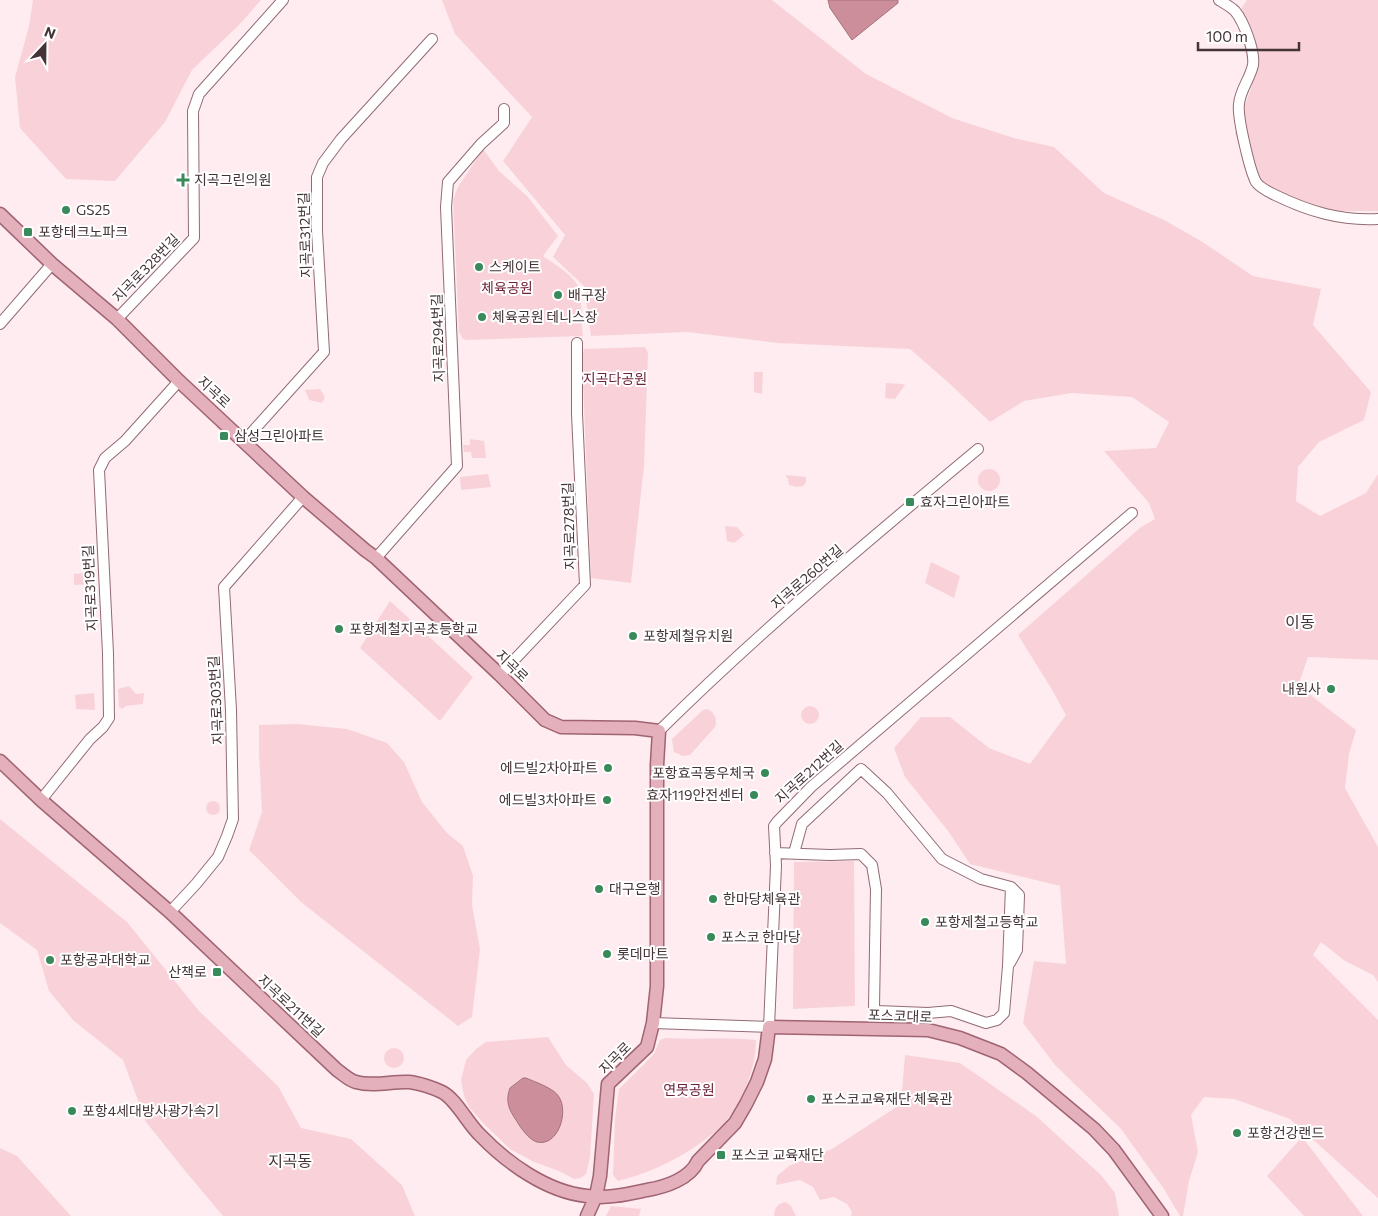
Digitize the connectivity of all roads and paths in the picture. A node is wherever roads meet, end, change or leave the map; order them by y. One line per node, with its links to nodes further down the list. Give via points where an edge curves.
1 (283, 0): 8 (street, 지곡로328번길, via 199,94 193,111 194,238)
2 (1220, 0): 6 (street, via 1235,12 1253,54 1253,66 1238,106 1242,136 1257,183 1302,208 1334,216)
3 (432, 39): 12 (street, 지곡로312번길, via 323,163 317,177 324,352)
4 (504, 109): 16 (street, 지곡로294번길, via 504,123 448,182 446,207 457,466)
5 (0, 214): 7 (main road, 지곡로)
6 (1378, 220)
7 (52, 264): 8 (main road, 지곡로); 9 (street)
8 (117, 319): 11 (main road, 지곡로)
9 (0, 324)
10 (577, 343): 17 (street, 지곡로278번길, via 585,585)
11 (179, 381): 12 (main road, 지곡로); 20 (street, 지곡로319번길, via 125,442 106,458 99,470 109,718)
12 (244, 441): 14 (main road, 지곡로)
13 (978, 449): 18 (street, 지곡로260번길, via 842,563 712,678)
14 (303, 497): 16 (main road, 지곡로); 23 (street, 지곡로303번길, via 224,587 233,819 218,857)
15 (1132, 513): 21 (street, 지곡로212번길, via 811,787 774,826)
16 (376, 558): 17 (main road, 지곡로)
17 (500, 675): 18 (main road, 지곡로, via 545,720 561,727)
18 (659, 731): 24 (main road, 지곡로, via 657,986)
19 (0, 762): 20 (main road, 지곡로211번길)
20 (41, 800): 23 (main road, 지곡로211번길)
21 (775, 853): 22 (street); 25 (street, 지곡로212번길)
22 (794, 853): 22 (street, via 802,824 861,769 887,793 942,859 981,879 1011,887 1004,1013 997,1020 986,1023 951,1011 877,1011 874,1007 876,889 872,864 861,854)
23 (170, 912): 26 (main road, 지곡로211번길, via 337,1070 355,1082 410,1082 443,1092 479,1135 520,1169 570,1193)
24 (653, 1023): 25 (street, 포스코대로); 26 (main road, 지곡로, via 647,1047 608,1084 602,1164)
25 (769, 1027): 26 (main road, 지곡로212번길, via 764,1064 746,1104 735,1123 689,1174 651,1190); 28 (main road, 포스코대로, via 928,1030 1001,1054 1094,1129 1114,1150)
26 (596, 1196): 27 (main road, 지곡로)
27 (587, 1216)
28 (1162, 1216)

